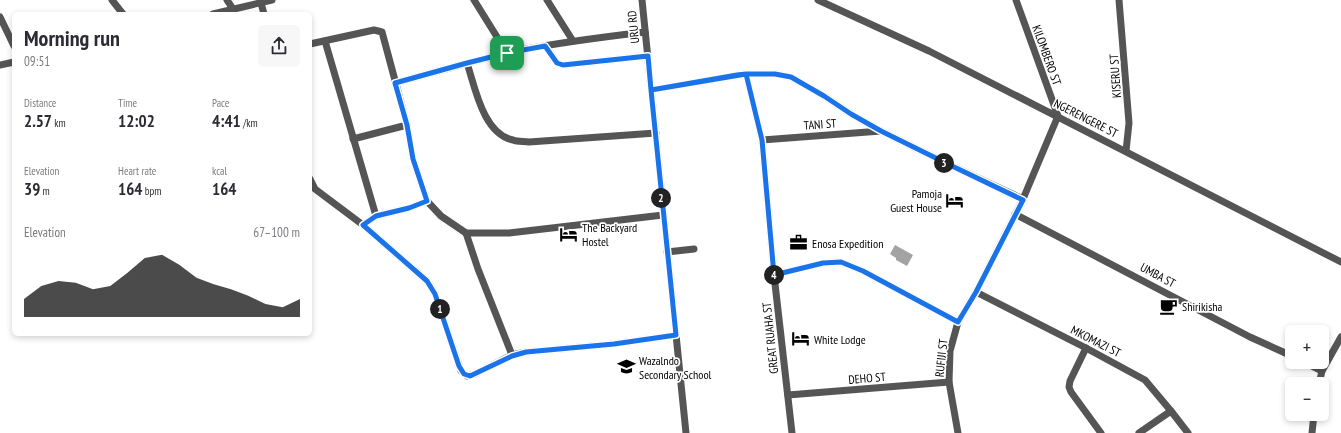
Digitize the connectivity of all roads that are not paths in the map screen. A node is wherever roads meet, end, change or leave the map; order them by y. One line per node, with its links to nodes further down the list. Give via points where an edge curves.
1 (112, 0): 11 (street)
2 (227, 0): 10 (street)
3 (474, 0): 21 (street)
4 (547, 0): 17 (street)
5 (642, 0): 15 (street, URU RD)
6 (818, 0): 29 (street, NGERENGERE ST, via 929,51)
7 (1016, 0): 29 (street, KILOMBERO ST)
8 (1119, 0): 35 (street, KISERU ST, via 1129,123)
9 (267, 1): 10 (street); 13 (street)
10 (233, 9): 12 (street)
11 (121, 12)
12 (221, 12)
13 (264, 12)
14 (0, 17): 18 (street)
15 (645, 32): 17 (street); 22 (street, URU RD)
16 (325, 41): 19 (street); 27 (street, via 374,30 382,32); 33 (street)
17 (573, 41): 20 (street)
18 (12, 42)
19 (312, 44)
20 (545, 46): 21 (street); 22 (street, via 557,63 563,65)
21 (507, 53): 24 (street)
22 (648, 56): 28 (street, URU RD)
23 (12, 62): 25 (street)
24 (467, 63): 27 (street); 32 (street, via 487,120 502,136 512,140 529,142)
25 (0, 65)
26 (746, 74): 28 (street); 31 (street, via 791,77); 34 (street, GREAT RUAHA ST)
27 (395, 83): 30 (street)
28 (651, 90): 32 (street, URU RD)
29 (1058, 116): 35 (street, NGERENGERE ST); 37 (street, RUFIJI ST)
30 (407, 125): 33 (street); 38 (street, via 413,159)
31 (881, 131): 34 (street, TANI ST); 37 (street)
32 (656, 134): 40 (street, URU RD)
33 (354, 138): 41 (street)
34 (762, 140): 47 (street, GREAT RUAHA ST)
35 (1126, 151): 46 (street, NGERENGERE ST)
36 (312, 183): 42 (street, via 315,189)
37 (1023, 200): 39 (street, RUFIJI ST)
38 (427, 201): 41 (street); 43 (street, via 441,216)
39 (1015, 214): 48 (street, RUFIJI ST); 53 (street, UMBA ST)
40 (663, 215): 43 (street, via 509,233); 45 (street, URU RD)
41 (376, 216): 42 (street)
42 (363, 225): 54 (street, via 427,281 435,294 464,374 470,376)
43 (466, 233): 54 (street)
44 (694, 249): 45 (street)
45 (667, 252): 50 (street, URU RD)
46 (1341, 262)
47 (774, 275): 49 (street, via 823,263 841,262 863,271); 59 (street, GREAT RUAHA ST)
48 (976, 292): 49 (street, RUFIJI ST); 52 (street, MKOMAZI ST)
49 (958, 322): 58 (street, RUFIJI ST, via 950,351)
50 (676, 335): 54 (street, via 614,344 540,350); 62 (street, URU RD)
51 (1341, 337): 56 (street)
52 (1086, 348): 60 (street, MKOMAZI ST, via 1144,380); 65 (street, via 1069,387)
53 (1285, 353)
54 (512, 356)
55 (1318, 369): 56 (street)
56 (1322, 371): 57 (street)
57 (1321, 377)
58 (949, 382): 59 (street, DEHO ST); 64 (street, RUFIJI ST)
59 (788, 395): 63 (street, GREAT RUAHA ST)
60 (1171, 411): 66 (street); 67 (street, MKOMAZI ST)
61 (1313, 421): 68 (street)
62 (686, 433)
63 (792, 433)
64 (958, 433)
65 (1101, 433)
66 (1139, 433)
67 (1188, 433)
68 (1312, 433)

